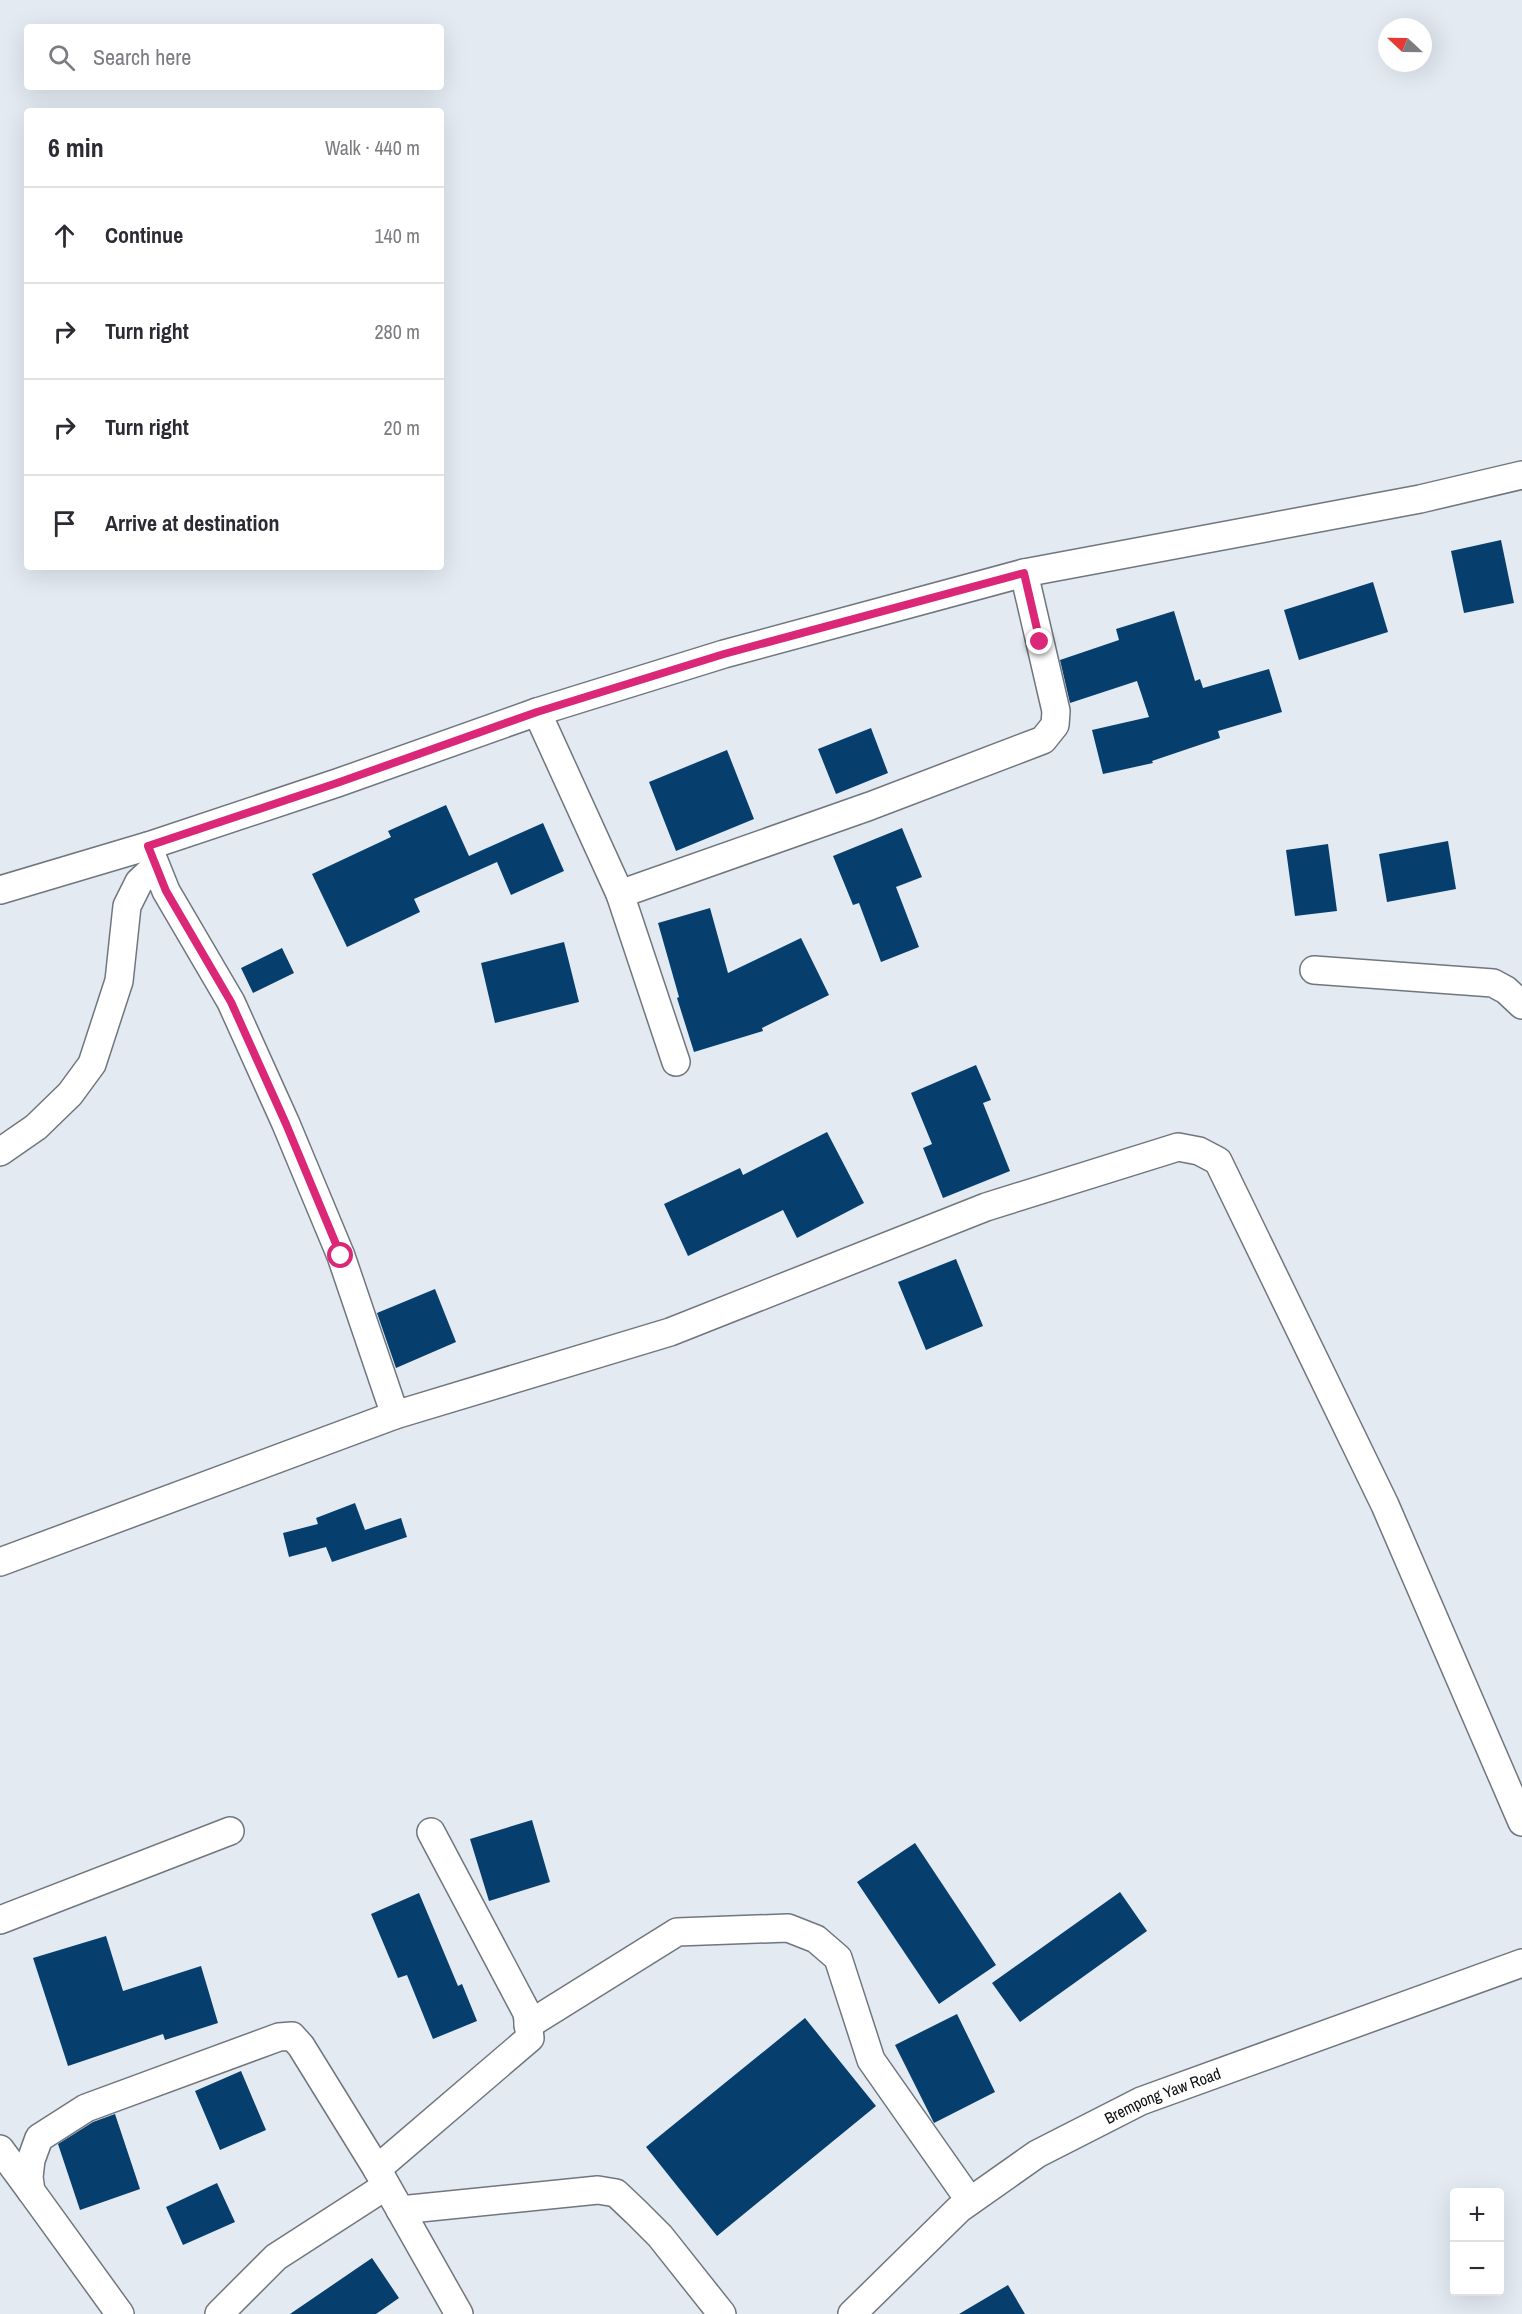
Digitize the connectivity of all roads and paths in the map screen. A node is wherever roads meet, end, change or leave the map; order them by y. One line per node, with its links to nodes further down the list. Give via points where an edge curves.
1 (1522, 475): 2 (street, via 1420,500)
2 (1024, 573): 3 (street, via 724,654); 6 (street, via 1056,711 1055,725 1042,740 870,806)
3 (537, 712): 4 (street, via 337,783); 6 (street)
4 (152, 856): 5 (street); 10 (street, via 127,906 119,981 92,1064 70,1094 36,1127); 11 (street, via 166,891 231,1002 286,1124 341,1256)
5 (0, 890)
6 (620, 894): 9 (street)
7 (1314, 970): 8 (street, via 1493,982)
8 (1522, 1005)
9 (676, 1062)
10 (0, 1152)
11 (395, 1415): 12 (street); 13 (street, via 670,1332 986,1207 1178,1147 1199,1151 1218,1161 1385,1505)
12 (0, 1562)
13 (1522, 1822)
14 (230, 1832): 16 (street)
15 (431, 1832): 18 (street, via 526,2013)
16 (0, 1920)
17 (1522, 1963): 22 (street, Brempong Yaw Road, via 1141,2101 1037,2154)
18 (528, 2025): 20 (street, via 530,2038); 22 (street, via 677,1932 788,1928 816,1938 838,1958 871,2060)
19 (0, 2150): 21 (street)
20 (382, 2177): 21 (street, via 302,2046 292,2036 279,2037 86,2108 39,2138 31,2160); 23 (street); 25 (street, via 276,2257)
21 (31, 2191): 24 (street)
22 (970, 2201): 28 (street, Brempong Yaw Road)
23 (400, 2210): 26 (street); 27 (street, via 598,2190 616,2193 660,2236)
24 (120, 2314)
25 (219, 2314)
26 (459, 2314)
27 (722, 2314)
28 (852, 2314)

